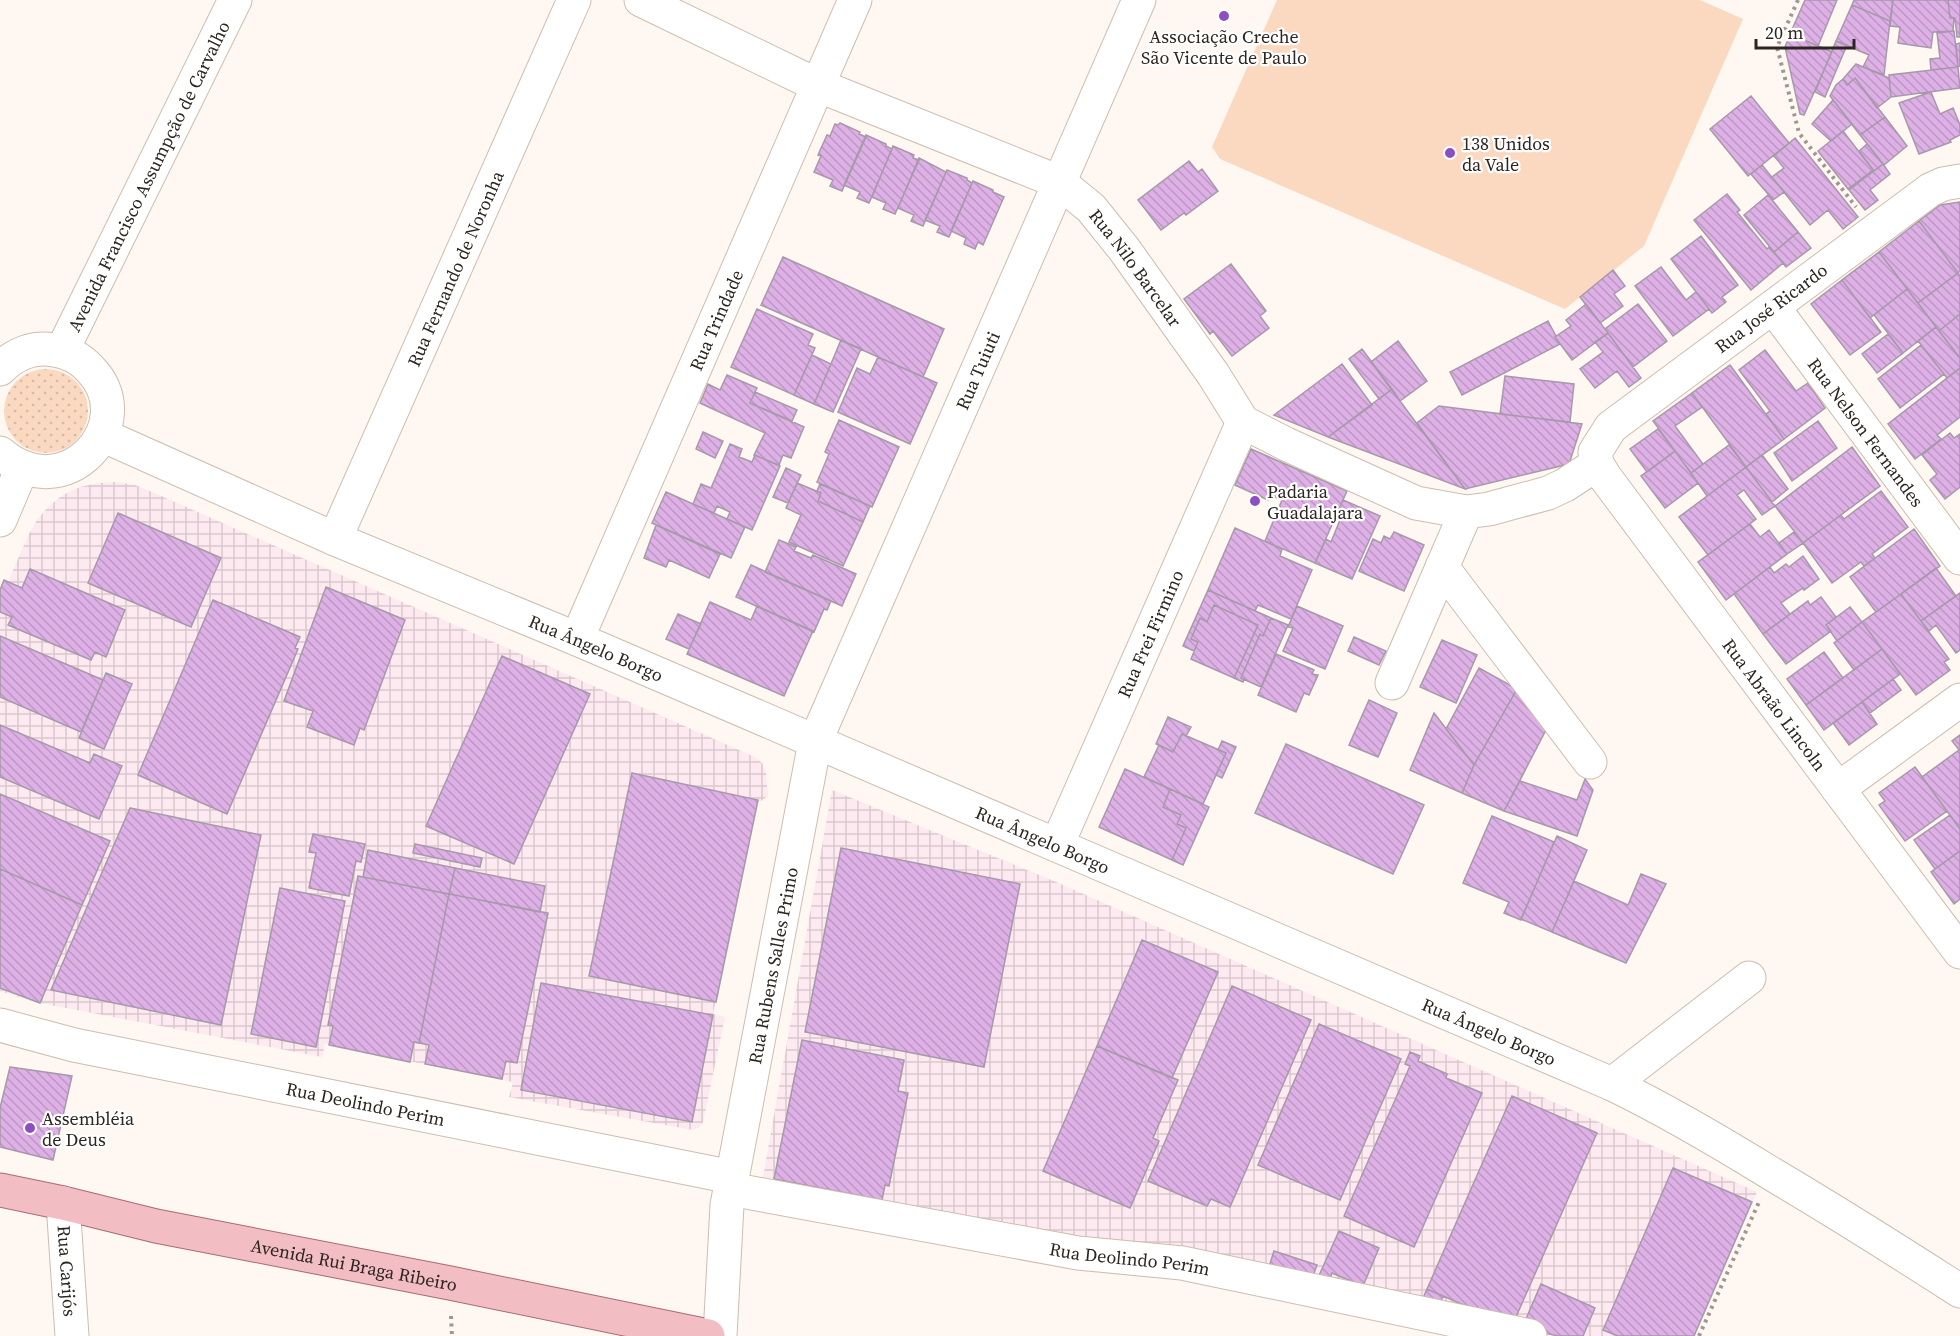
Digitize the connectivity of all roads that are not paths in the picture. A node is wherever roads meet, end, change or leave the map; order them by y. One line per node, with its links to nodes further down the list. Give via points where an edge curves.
1 (235, 0): 10 (street, Avenida Francisco Assumpção de Carvalho)
2 (574, 0): 18 (street, Rua Fernando de Noronha)
3 (641, 0): 6 (street, Rua Nilo Barcelar)
4 (855, 0): 6 (street, Rua Trindade)
5 (1139, 0): 8 (street, Rua Tuiuti)
6 (817, 86): 8 (street, Rua Nilo Barcelar); 21 (street, Rua Trindade)
7 (1960, 181): 9 (street, Rua José Ricardo, via 1930,189)
8 (1059, 182): 12 (street, Rua Nilo Barcelar, via 1091,208 1124,249); 24 (street, Rua Tuiuti)
9 (1773, 307): 14 (street, Rua José Ricardo, via 1611,427); 19 (street, Rua Nelson Fernandes)
10 (62, 351): 11 (street, via 27,352 15,356); 13 (street, via 85,364 101,384 107,410)
11 (0, 369)
12 (1243, 422): 16 (street, via 1416,503); 27 (street, Rua Frei Firmino)
13 (102, 435): 15 (street, via 88,455 69,468 45,473); 18 (street, Rua Ângelo Borgo)
14 (1596, 458): 16 (street, via 1565,485 1548,493); 26 (street, Rua Abraão Lincoln)
15 (11, 461): 17 (street)
16 (1466, 512): 20 (street)
17 (0, 520)
18 (335, 539): 21 (street, Rua Ângelo Borgo)
19 (1960, 558)
20 (1442, 567): 22 (street); 25 (street)
21 (577, 639): 24 (street, Rua Ângelo Borgo)
22 (1392, 683)
23 (1960, 700): 26 (street)
24 (815, 742): 27 (street, Rua Ângelo Borgo); 32 (street, Rua Rubens Salles Primo)
25 (1590, 762)
26 (1838, 789): 28 (street, Rua Abraão Lincoln)
27 (1057, 845): 31 (street, Rua Ângelo Borgo)
28 (1960, 952)
29 (1749, 978): 31 (street)
30 (0, 1025): 32 (street, Rua Deolindo Perim, via 74,1045)
31 (1612, 1084): 35 (street, Rua Ângelo Borgo, via 1658,1106 1833,1210)
32 (731, 1183): 38 (street, Rua Rubens Salles Primo, via 724,1236); 39 (street, Rua Deolindo Perim, via 1078,1253 1182,1263)
33 (0, 1190): 34 (main road, Avenida Rui Braga Ribeiro)
34 (63, 1203): 36 (street, Rua Carijós); 37 (main road, Avenida Rui Braga Ribeiro, via 156,1226)
35 (1960, 1291)
36 (72, 1336)
37 (708, 1336)
38 (720, 1336)
39 (1530, 1336)

